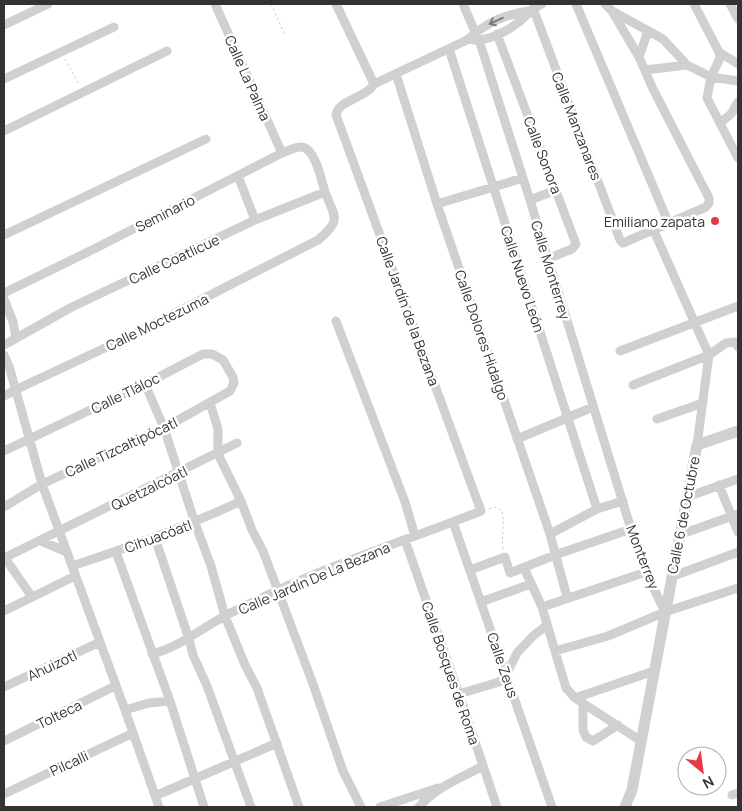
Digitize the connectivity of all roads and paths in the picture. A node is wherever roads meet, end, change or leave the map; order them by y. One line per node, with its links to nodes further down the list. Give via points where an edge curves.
1 (48, 4): 13 (street)
2 (215, 4): 38 (street, Calle La Palma)
3 (271, 4): 17 (path)
4 (336, 4): 31 (street)
5 (463, 4): 18 (street, Calle Monterrey)
6 (542, 4): 11 (street)
7 (576, 4): 48 (street)
8 (694, 4): 22 (street)
9 (730, 4): 12 (street)
10 (609, 7): 15 (street); 23 (street)
11 (531, 10): 16 (street); 18 (street, one-way to 18, via 508,16); 49 (street, Calle Manzanares, via 620,240 623,243)
12 (738, 19)
13 (4, 26)
14 (114, 27): 21 (street)
15 (648, 31): 23 (street); 25 (street, via 663,39)
16 (497, 34): 18 (street); 43 (street, Calle Sonora)
17 (285, 35)
18 (477, 36): 19 (street); 41 (street, Calle Monterrey)
19 (449, 49): 27 (street); 42 (street, Calle Nuevo León)
20 (167, 51): 32 (street)
21 (61, 52): 29 (street); 32 (path)
22 (719, 52): 24 (street); 28 (street, via 720,58)
23 (639, 57): 26 (street)
24 (738, 64)
25 (687, 65): 26 (street); 28 (street)
26 (645, 70): 48 (street, via 709,198 706,207)
27 (396, 74): 31 (street); 46 (street, Calle Dolores Hidalgo)
28 (711, 77): 30 (street); 35 (street, via 707,98)
29 (4, 79)
30 (738, 81)
31 (374, 84): 92 (street, Calle Jardín de la Bezana, via 368,93 340,106 336,115)
32 (84, 92): 36 (street)
33 (738, 102): 34 (street)
34 (734, 116): 35 (street)
35 (720, 123): 39 (street)
36 (4, 131)
37 (206, 139): 50 (street)
38 (282, 153): 40 (street, Seminario); 44 (street, Seminario, via 306,148 318,167)
39 (738, 158)
40 (238, 176): 47 (street); 52 (street, Seminario)
41 (523, 178): 42 (street); 45 (street, Calle Monterrey)
42 (492, 187): 46 (street); 73 (street, Calle Nuevo León)
43 (556, 190): 45 (street); 51 (street, Calle Sonora, via 576,244 572,249)
44 (325, 192): 47 (street, Calle Coatlicue); 68 (street, Calle Moctezuma, via 335,218 332,228 309,246)
45 (530, 200): 51 (street, Calle Monterrey)
46 (437, 204): 78 (street, Calle Dolores Hidalgo)
47 (256, 220): 58 (street, Calle Coatlicue, via 70,308)
48 (669, 224): 49 (street)
49 (654, 230): 57 (street)
50 (4, 235)
51 (547, 259): 72 (street, Calle Monterrey)
52 (4, 293)
53 (4, 299): 56 (street)
54 (738, 306): 57 (street)
55 (336, 321): 101 (street)
56 (13, 322): 58 (street); 59 (street)
57 (694, 322): 62 (street); 64 (street)
58 (27, 332): 59 (street, Calle Coatlicue)
59 (16, 338): 60 (street, Calle Coatlicue)
60 (4, 345)
61 (736, 345): 64 (street, via 726,343)
62 (620, 352)
63 (4, 355): 68 (street)
64 (709, 355): 67 (street); 71 (street, Calle 6 de Octubre)
65 (234, 383): 66 (street, Calle Tláloc, via 223,360 212,354 203,354); 70 (street, Calle Tizcaltipócatl, via 230,390)
66 (145, 384): 75 (street); 77 (street, Calle Tláloc)
67 (633, 385)
68 (15, 390): 69 (street, Calle Moctezuma); 77 (street)
69 (4, 396)
70 (210, 403): 75 (street, Calle Tizcaltipócatl); 82 (street, via 218,429)
71 (703, 403): 74 (street); 80 (street, Calle 6 de Octubre)
72 (593, 407): 73 (street); 89 (street, Calle Monterrey)
73 (568, 417): 78 (street); 91 (street, Calle Nuevo León)
74 (656, 419)
75 (164, 428): 83 (street); 85 (street, Calle Tizcaltipócatl)
76 (738, 431): 80 (street)
77 (28, 439): 81 (street, Calle Tláloc); 85 (street)
78 (517, 439): 99 (street, Calle Dolores Hidalgo)
79 (237, 443): 82 (street, Quetzalcóatl)
80 (697, 445): 87 (street, Calle 6 de Octubre)
81 (4, 451)
82 (218, 454): 83 (street, Quetzalcóatl); 88 (street)
83 (178, 473): 95 (street); 97 (street, Quetzalcóatl)
84 (738, 479): 86 (street)
85 (42, 484): 90 (street, Calle Tizcaltipócatl); 97 (street)
86 (719, 486): 87 (street); 93 (street)
87 (687, 497): 100 (street, Calle 6 de Octubre)
88 (241, 501): 95 (street, Cihuacóatl); 120 (street)
89 (622, 501): 91 (street); 96 (street, Monterrey)
90 (4, 507)
91 (597, 510): 99 (street)
92 (481, 511): 94 (street, Calle Jardín De La Bezana); 109 (path, via 495,507 502,511 501,539)
93 (735, 515): 98 (street); 100 (street)
94 (453, 522): 101 (street, Calle Jardín De La Bezana); 113 (street, Calle Zeus)
95 (195, 523): 102 (street, Cihuacóatl); 128 (street)
96 (631, 529): 108 (street); 114 (street, Monterrey)
97 (60, 531): 104 (street, Quetzalcóatl); 105 (street)
98 (738, 532)
99 (550, 534): 108 (street, Calle Dolores Hidalgo)
100 (679, 535): 117 (street, Calle 6 de Octubre)
101 (415, 536): 103 (street, Calle Jardín De La Bezana)
102 (155, 538): 106 (street, Cihuacóatl); 130 (street)
103 (404, 540): 120 (street, Calle Jardín De La Bezana); 138 (street, Calle Bosques de Roma)
104 (41, 541): 105 (street); 110 (street, Quetzalcóatl)
105 (67, 552): 111 (street)
106 (116, 552): 111 (street, Cihuacóatl); 133 (street)
107 (738, 552): 117 (street)
108 (555, 555): 112 (street); 123 (street, Calle Dolores Hidalgo)
109 (505, 557): 113 (street); 115 (street)
110 (5, 558): 122 (street)
111 (72, 566): 116 (street)
112 (524, 568): 115 (street); 118 (street)
113 (470, 570): 124 (street, Calle Zeus)
114 (646, 572): 123 (street); 127 (street, Monterrey)
115 (510, 573): 121 (street)
116 (75, 576): 122 (street); 131 (street)
117 (671, 577): 127 (street, Calle 6 de Octubre)
118 (531, 584): 121 (street); 125 (street)
119 (738, 588): 127 (street)
120 (278, 590): 128 (street, Calle Jardín De La Bezana); 157 (street, via 343,771)
121 (515, 590): 124 (street)
122 (32, 597): 126 (street)
123 (567, 597): 125 (street)
124 (481, 602): 135 (street, Calle Zeus)
125 (542, 607): 129 (street)
126 (4, 611)
127 (665, 612): 132 (street, via 608,636); 134 (street, Calle 6 de Octubre)
128 (225, 616): 130 (street, Calle Jardín De La Bezana); 146 (street)
129 (548, 625): 132 (street); 135 (street, via 517,653)
130 (189, 639): 133 (street, Calle Jardín De La Bezana); 147 (street)
131 (100, 642): 136 (street); 137 (street, Ahuizotl)
132 (555, 652): 139 (street, via 566,688)
133 (152, 654): 140 (street)
134 (654, 671): 139 (street); 145 (street, Calle 6 de Octubre)
135 (506, 675): 138 (street, via 490,686); 160 (street, Calle Zeus)
136 (115, 686): 141 (street); 144 (street, Tolteca)
137 (4, 687)
138 (460, 694): 148 (street, Calle Bosques de Roma)
139 (579, 700): 142 (street); 142 (street, via 586,737 593,740)
140 (170, 701): 141 (street); 149 (street)
141 (125, 710): 143 (street)
142 (618, 726): 145 (street)
143 (133, 733): 150 (street, Pilcalli); 151 (street)
144 (4, 741)
145 (642, 741): 161 (street, Calle 6 de Octubre, via 632,790)
146 (277, 743): 147 (street); 156 (street)
147 (235, 761): 149 (street); 155 (street)
148 (484, 766): 152 (street); 159 (street, Calle Bosques de Roma)
149 (194, 779): 151 (street); 154 (street)
150 (4, 794)
151 (155, 796): 153 (street)
152 (421, 800): 158 (street)
153 (159, 807)
154 (204, 807)
155 (251, 807)
156 (299, 807)
157 (361, 807)
158 (380, 807)
159 (497, 807)
160 (552, 807)
161 (624, 807)

